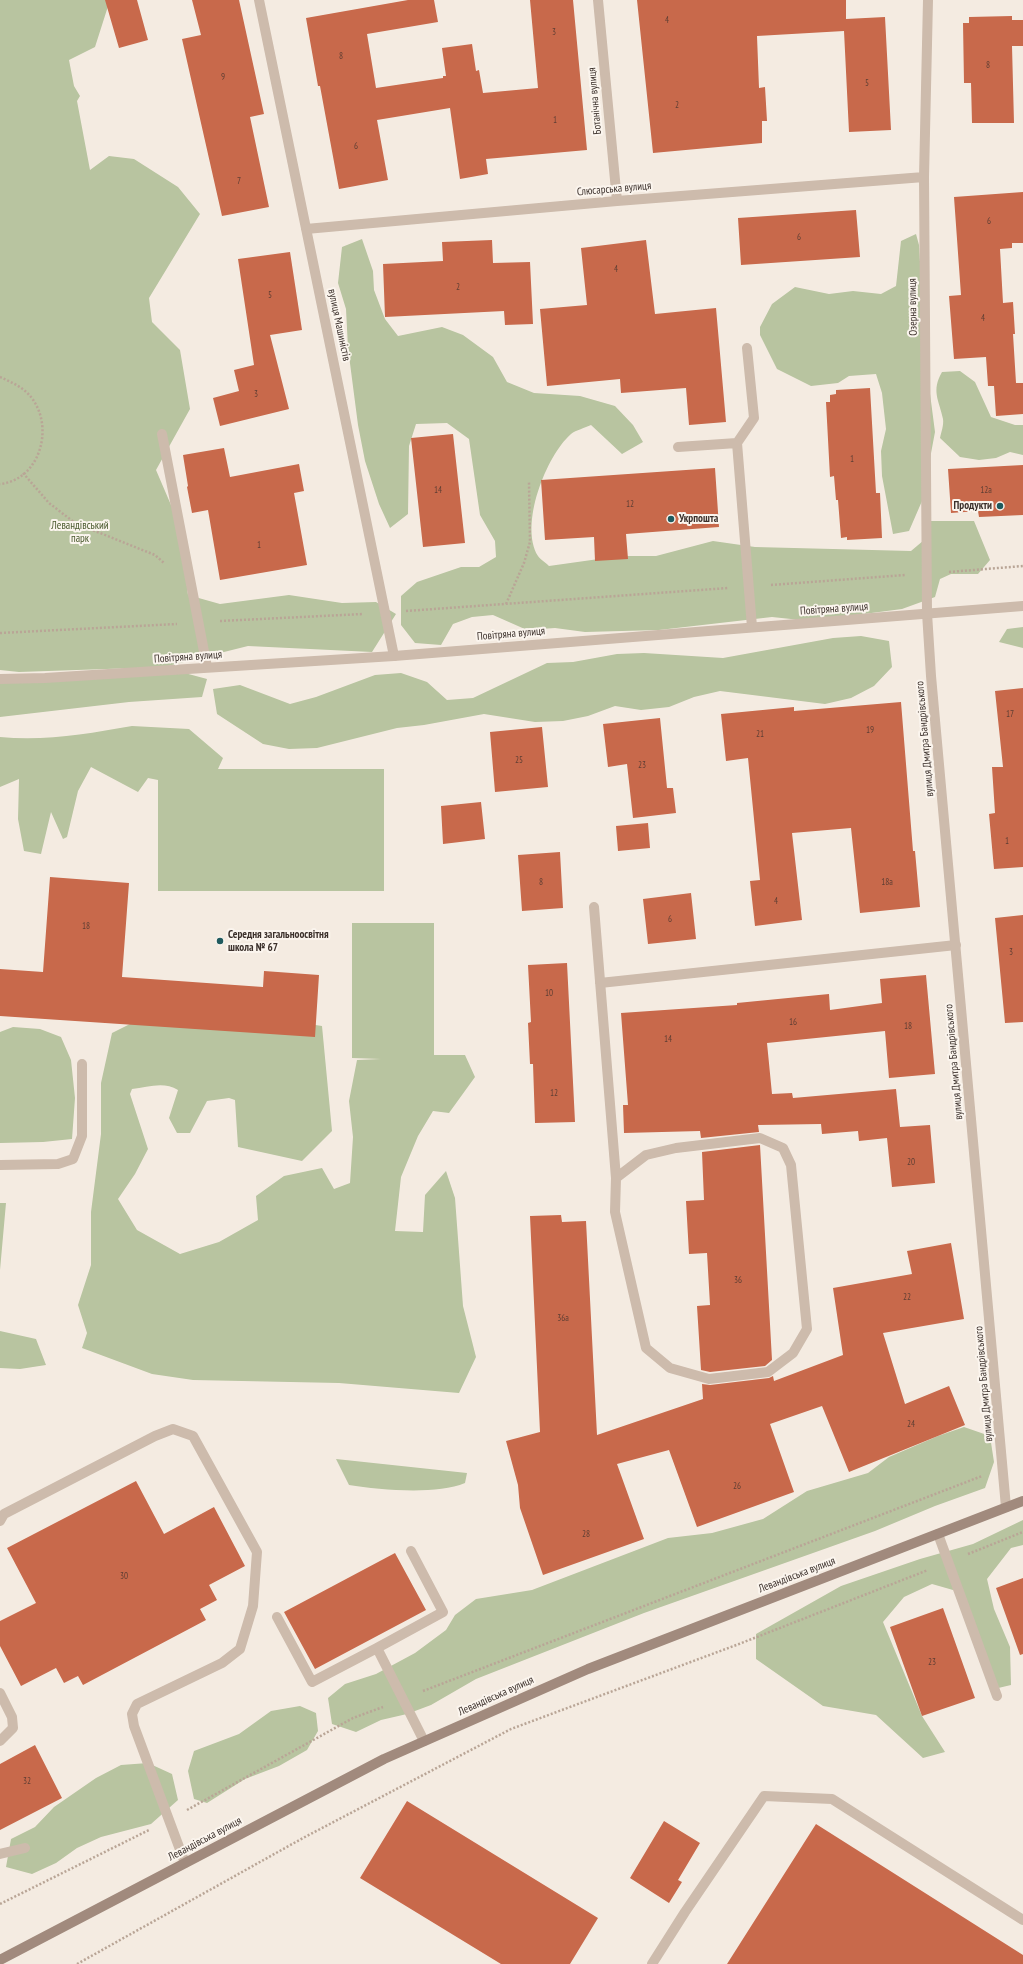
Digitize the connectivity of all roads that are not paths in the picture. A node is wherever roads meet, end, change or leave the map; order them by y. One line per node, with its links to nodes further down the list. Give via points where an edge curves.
1 (258, 0): 6 (street, вулиця Машиністів)
2 (598, 0): 5 (street, Ботанічна вулиця)
3 (928, 0): 4 (street, Озерна вулиця)
4 (924, 177): 5 (street, Слюсарська вулиця); 12 (street, Озерна вулиця)
5 (616, 201): 6 (street, Слюсарська вулиця)
6 (306, 228): 14 (street, вулиця Машиністів)
7 (747, 348): 9 (street, via 754,418)
8 (162, 434): 15 (street)
9 (737, 443): 10 (street); 13 (street)
10 (678, 447)
11 (1023, 606): 12 (street, Повітряна вулиця)
12 (927, 613): 13 (street, Повітряна вулиця); 18 (street, вулиця Дмитра Бандрівського)
13 (752, 627): 14 (street, Повітряна вулиця)
14 (394, 656): 15 (street, Повітряна вулиця)
15 (207, 667): 16 (street, Повітряна вулиця)
16 (0, 679)
17 (594, 907): 19 (street)
18 (956, 945): 19 (street); 24 (street, вулиця Дмитра Бандрівського)
19 (600, 983): 22 (street)
20 (82, 1064): 21 (street, via 82,1136 73,1159 58,1164)
21 (0, 1165)
22 (616, 1178): 22 (street, via 615,1212 646,1348 670,1368 709,1380 768,1372 792,1353 807,1329 791,1165 783,1148 760,1138 676,1148 646,1155)
23 (1023, 1501): 24 (main road, Левандівська вулиця)
24 (1006, 1508): 26 (main road, Левандівська вулиця)
25 (0, 1521): 36 (street, via 4,1514 173,1429 193,1436 258,1552 253,1606 240,1649 222,1663 137,1704 132,1714 168,1820)
26 (938, 1534): 31 (street); 33 (main road, Левандівська вулиця, via 588,1669)
27 (411, 1551): 29 (street, via 444,1612)
28 (277, 1617): 29 (street, via 312,1682)
29 (377, 1648): 33 (street)
30 (0, 1693): 32 (street, via 12,1717 13,1728)
31 (997, 1696)
32 (0, 1741)
33 (424, 1741): 36 (main road, Левандівська вулиця, via 384,1759)
34 (25, 1848): 35 (street)
35 (0, 1854)
36 (186, 1863): 38 (main road, Левандівська вулиця)
37 (1023, 1920): 39 (street, via 832,1799 764,1796)
38 (0, 1960)
39 (652, 1964)

